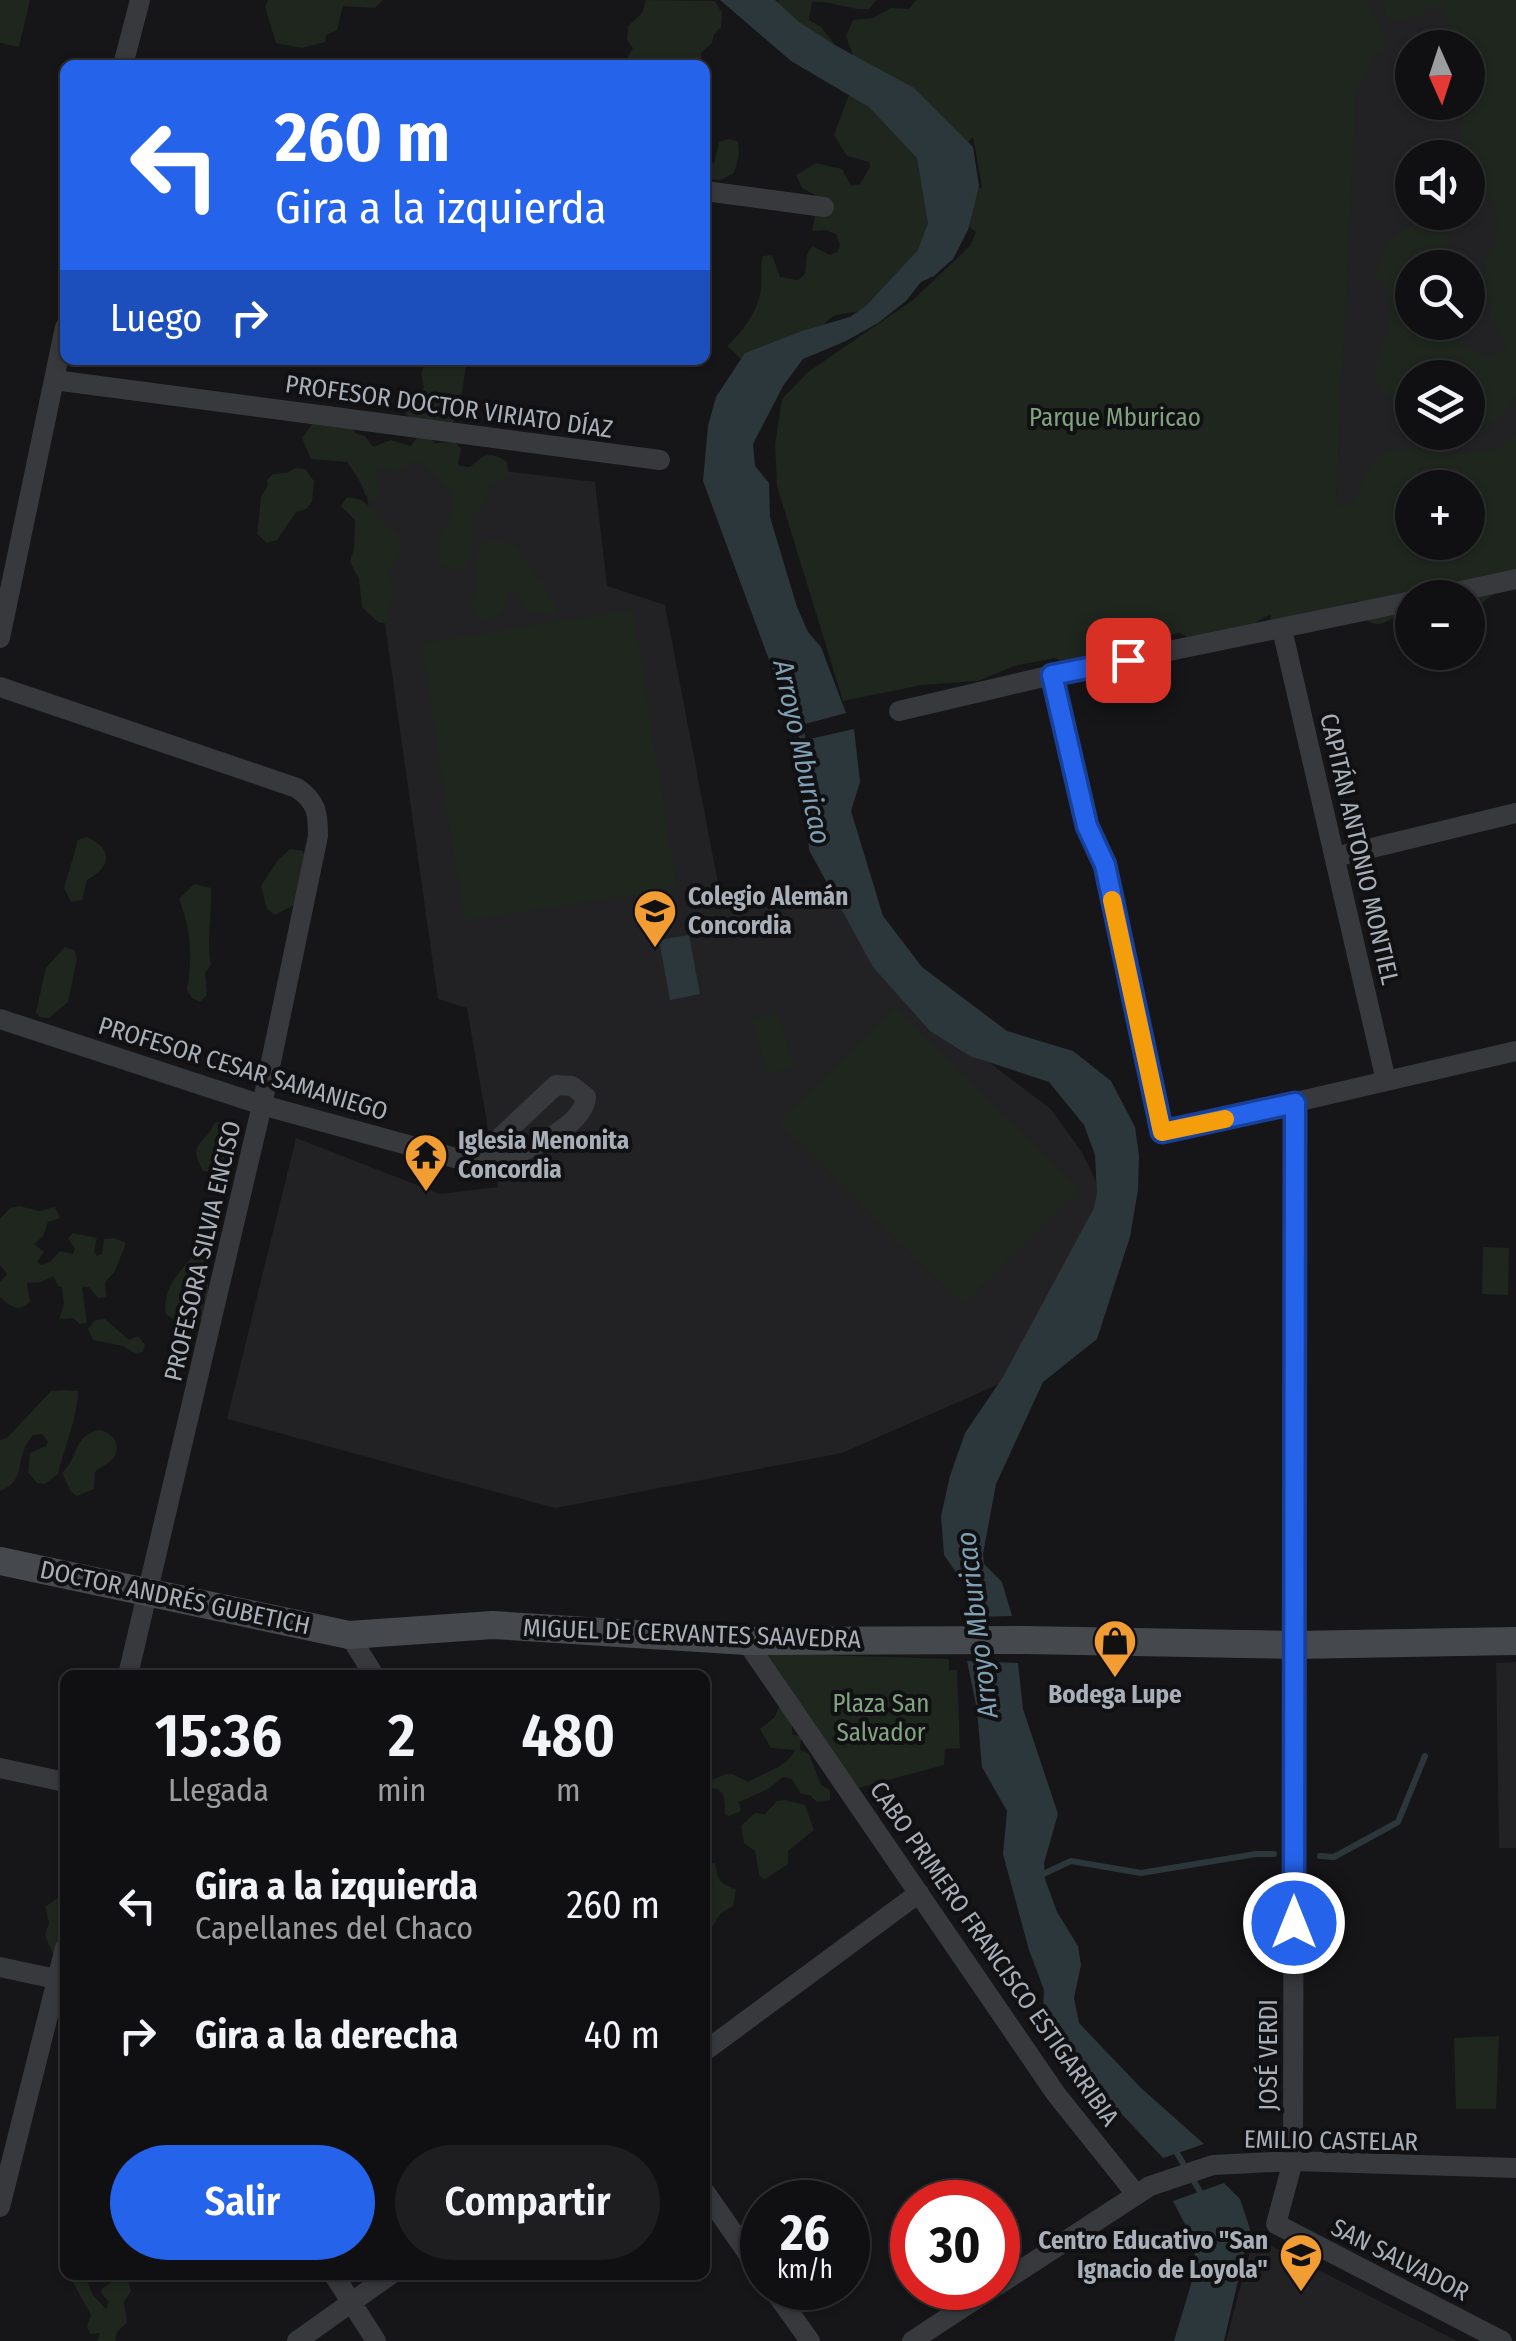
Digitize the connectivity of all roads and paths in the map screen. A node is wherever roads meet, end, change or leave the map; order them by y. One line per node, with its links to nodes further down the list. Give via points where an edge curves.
1 (140, 0): 2 (street)
2 (124, 60)
3 (710, 192): 4 (street)
4 (824, 207)
5 (60, 351): 6 (street)
6 (54, 380): 7 (street, PROFESOR DOCTOR VIRIATO DÍAZ); 12 (street)
7 (660, 460)
8 (1516, 579): 9 (street)
9 (1485, 586)
10 (1395, 605): 11 (street)
11 (1282, 629): 13 (street); 17 (street, CAPITÁN ANTONIO MONTIEL)
12 (0, 638)
13 (1052, 675): 15 (street); 21 (street, via 1087,826 1105,865 1162,1132)
14 (0, 687): 22 (street, PROFESORA SILVIA ENCISO, via 311,798 318,836)
15 (899, 712)
16 (1516, 813): 17 (street)
17 (1335, 857): 20 (street, CAPITÁN ANTONIO MONTIEL)
18 (0, 1020): 22 (street, PROFESOR CESAR SAMANIEGO)
19 (1516, 1051): 20 (street)
20 (1386, 1081): 21 (street)
21 (1295, 1103): 29 (street, JOSÉ VERDI)
22 (262, 1105): 23 (street, PROFESOR CESAR SAMANIEGO); 25 (street, PROFESORA SILVIA ENCISO)
23 (474, 1162): 23 (street, PROFESOR CESAR SAMANIEGO, via 491,1166 569,1126 585,1110 586,1097 556,1084)
24 (0, 1561): 25 (street, DOCTOR ANDRÉS GUBETICH)
25 (148, 1592): 26 (street, DOCTOR ANDRÉS GUBETICH); 30 (street, PROFESORA SILVIA ENCISO)
26 (349, 1635): 27 (street, MIGUEL DE CERVANTES SAAVEDRA, via 493,1625); 31 (street)
27 (746, 1641): 29 (street, MIGUEL DE CERVANTES SAAVEDRA); 34 (street, CABO PRIMERO FRANCISCO ESTIGARRIBIA)
28 (1516, 1641): 29 (street, MIGUEL DE CERVANTES SAAVEDRA)
29 (1295, 1644): 39 (street, JOSÉ VERDI)
30 (129, 1670)
31 (371, 1670)
32 (0, 1768): 33 (street)
33 (60, 1781)
34 (919, 1892): 38 (street); 42 (street, CABO PRIMERO FRANCISCO ESTIGARRIBIA, via 1056,2094)
35 (0, 1967): 36 (street)
36 (60, 1980)
37 (60, 1986): 40 (street)
38 (710, 2047)
39 (1293, 2161): 41 (street, EMILIO CASTELAR); 42 (street, EMILIO CASTELAR, via 1212,2165); 45 (street, JOSÉ VERDI)
40 (5, 2164): 44 (street)
41 (1516, 2168)
42 (1143, 2190): 47 (street, EMILIO CASTELAR)
43 (710, 2199): 46 (street)
44 (0, 2208)
45 (1276, 2224): 57 (street, SAN SALVADOR)
46 (740, 2242)
47 (1020, 2270)
48 (337, 2280): 50 (street)
49 (383, 2280): 50 (street)
50 (350, 2304): 53 (street); 54 (street)
51 (788, 2310): 55 (street)
52 (959, 2310): 56 (street, EMILIO CASTELAR)
53 (297, 2341)
54 (376, 2341)
55 (810, 2341)
56 (912, 2341)
57 (1502, 2341)

